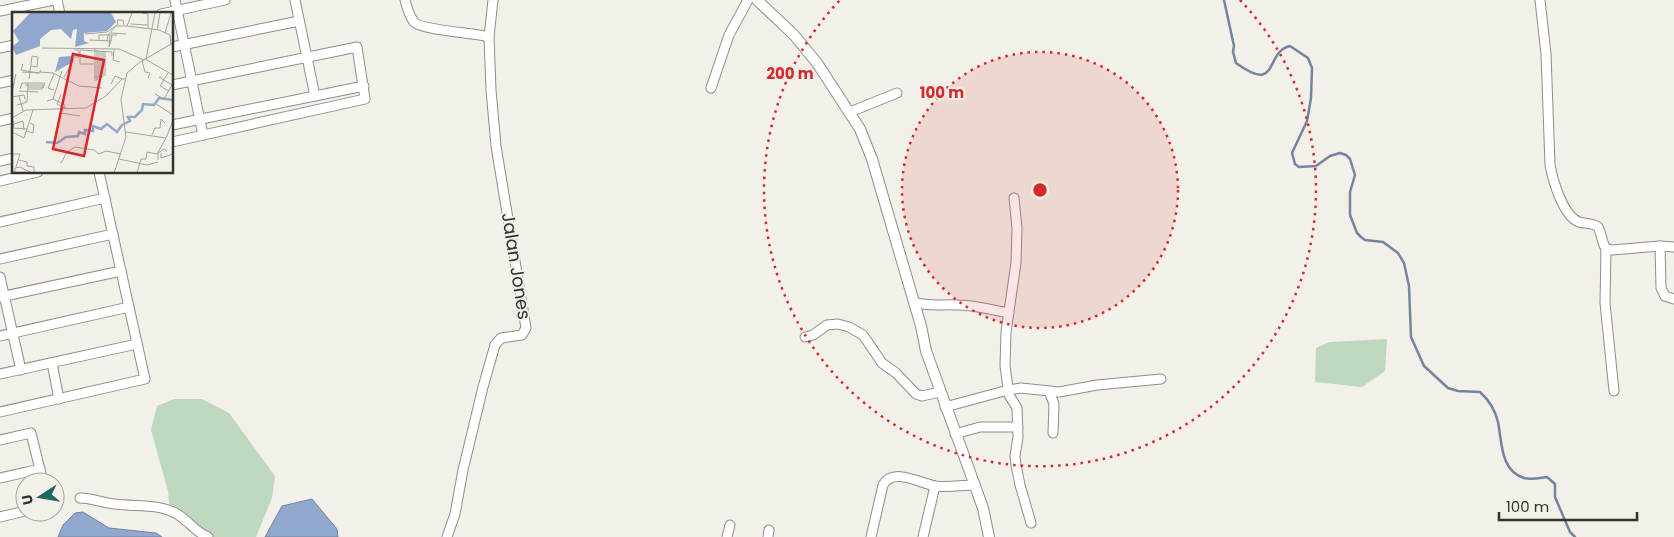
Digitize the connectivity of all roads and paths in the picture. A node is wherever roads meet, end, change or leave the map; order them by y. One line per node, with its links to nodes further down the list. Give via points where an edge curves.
1 (56, 0): 11 (street)
2 (175, 0): 10 (street)
3 (225, 0): 10 (street)
4 (295, 0): 13 (street)
5 (405, 0): 14 (street, via 418,26)
6 (493, 0): 14 (street, Jalan Jones)
7 (748, 0): 21 (street, via 729,35)
8 (757, 0): 24 (street, via 794,35)
9 (1540, 0): 38 (street, via 1552,177 1570,216 1581,223 1597,226)
10 (177, 10): 12 (street); 15 (street)
11 (0, 11)
12 (169, 12)
13 (299, 21): 15 (street); 17 (street)
14 (489, 37): 77 (street, Jalan Jones, via 496,146 526,328 522,335 501,338 495,345)
15 (184, 45): 16 (street); 18 (street)
16 (174, 47)
17 (307, 57): 18 (street); 20 (street, via 357,47); 23 (street)
18 (192, 81): 19 (street); 25 (street)
19 (174, 85)
20 (364, 86): 23 (street); 27 (street, via 366,99)
21 (712, 88)
22 (897, 93): 24 (street)
23 (315, 96): 25 (street)
24 (850, 112): 44 (street, via 872,159)
25 (200, 120): 26 (street); 27 (street)
26 (174, 125)
27 (203, 135): 28 (street)
28 (174, 142)
29 (30, 174): 31 (street)
30 (99, 174): 32 (street)
31 (0, 181)
32 (105, 198): 34 (street); 35 (street)
33 (1014, 198): 46 (street, via 1016,263)
34 (0, 222)
35 (113, 234): 39 (street); 40 (street)
36 (1660, 246): 37 (street); 38 (street); 43 (street, via 1661,288 1665,296)
37 (1674, 247)
38 (1606, 249): 57 (street, via 1605,303)
39 (0, 259)
40 (121, 271): 42 (street); 45 (street)
41 (0, 277): 42 (street)
42 (2, 297): 47 (street)
43 (1674, 299)
44 (914, 302): 46 (street, via 943,306 956,304); 58 (street)
45 (129, 307): 47 (street); 50 (street)
46 (1009, 313): 55 (street, via 1005,359)
47 (13, 333): 48 (street); 52 (street)
48 (0, 336)
49 (805, 337): 58 (street, via 827,325 849,328 863,335 882,363 916,394)
50 (137, 344): 51 (street); 59 (street, via 145,379)
51 (52, 363): 52 (street); 59 (street)
52 (21, 370): 53 (street)
53 (0, 374)
54 (1161, 379): 56 (street)
55 (1008, 390): 56 (street); 60 (street); 62 (street, via 1017,408)
56 (1049, 391): 63 (street, via 1054,404)
57 (1614, 391)
58 (940, 392): 60 (street)
59 (59, 398): 61 (street)
60 (945, 407): 64 (street)
61 (0, 412)
62 (1018, 427): 64 (street, via 980,427); 74 (street, via 1015,456)
63 (1053, 433)
64 (955, 434): 69 (street)
65 (0, 440): 66 (street, via 31,433)
66 (40, 469): 67 (street); 68 (street)
67 (41, 472)
68 (0, 478)
69 (975, 485): 70 (street); 81 (street)
70 (935, 486): 79 (street, via 905,478 887,480); 80 (street)
71 (80, 498): 76 (street, via 167,509)
72 (15, 513): 73 (street)
73 (0, 517)
74 (1031, 523)
75 (730, 524): 78 (street)
76 (208, 537)
77 (447, 537)
78 (727, 537)
79 (871, 537)
80 (923, 537)
81 (989, 537)

